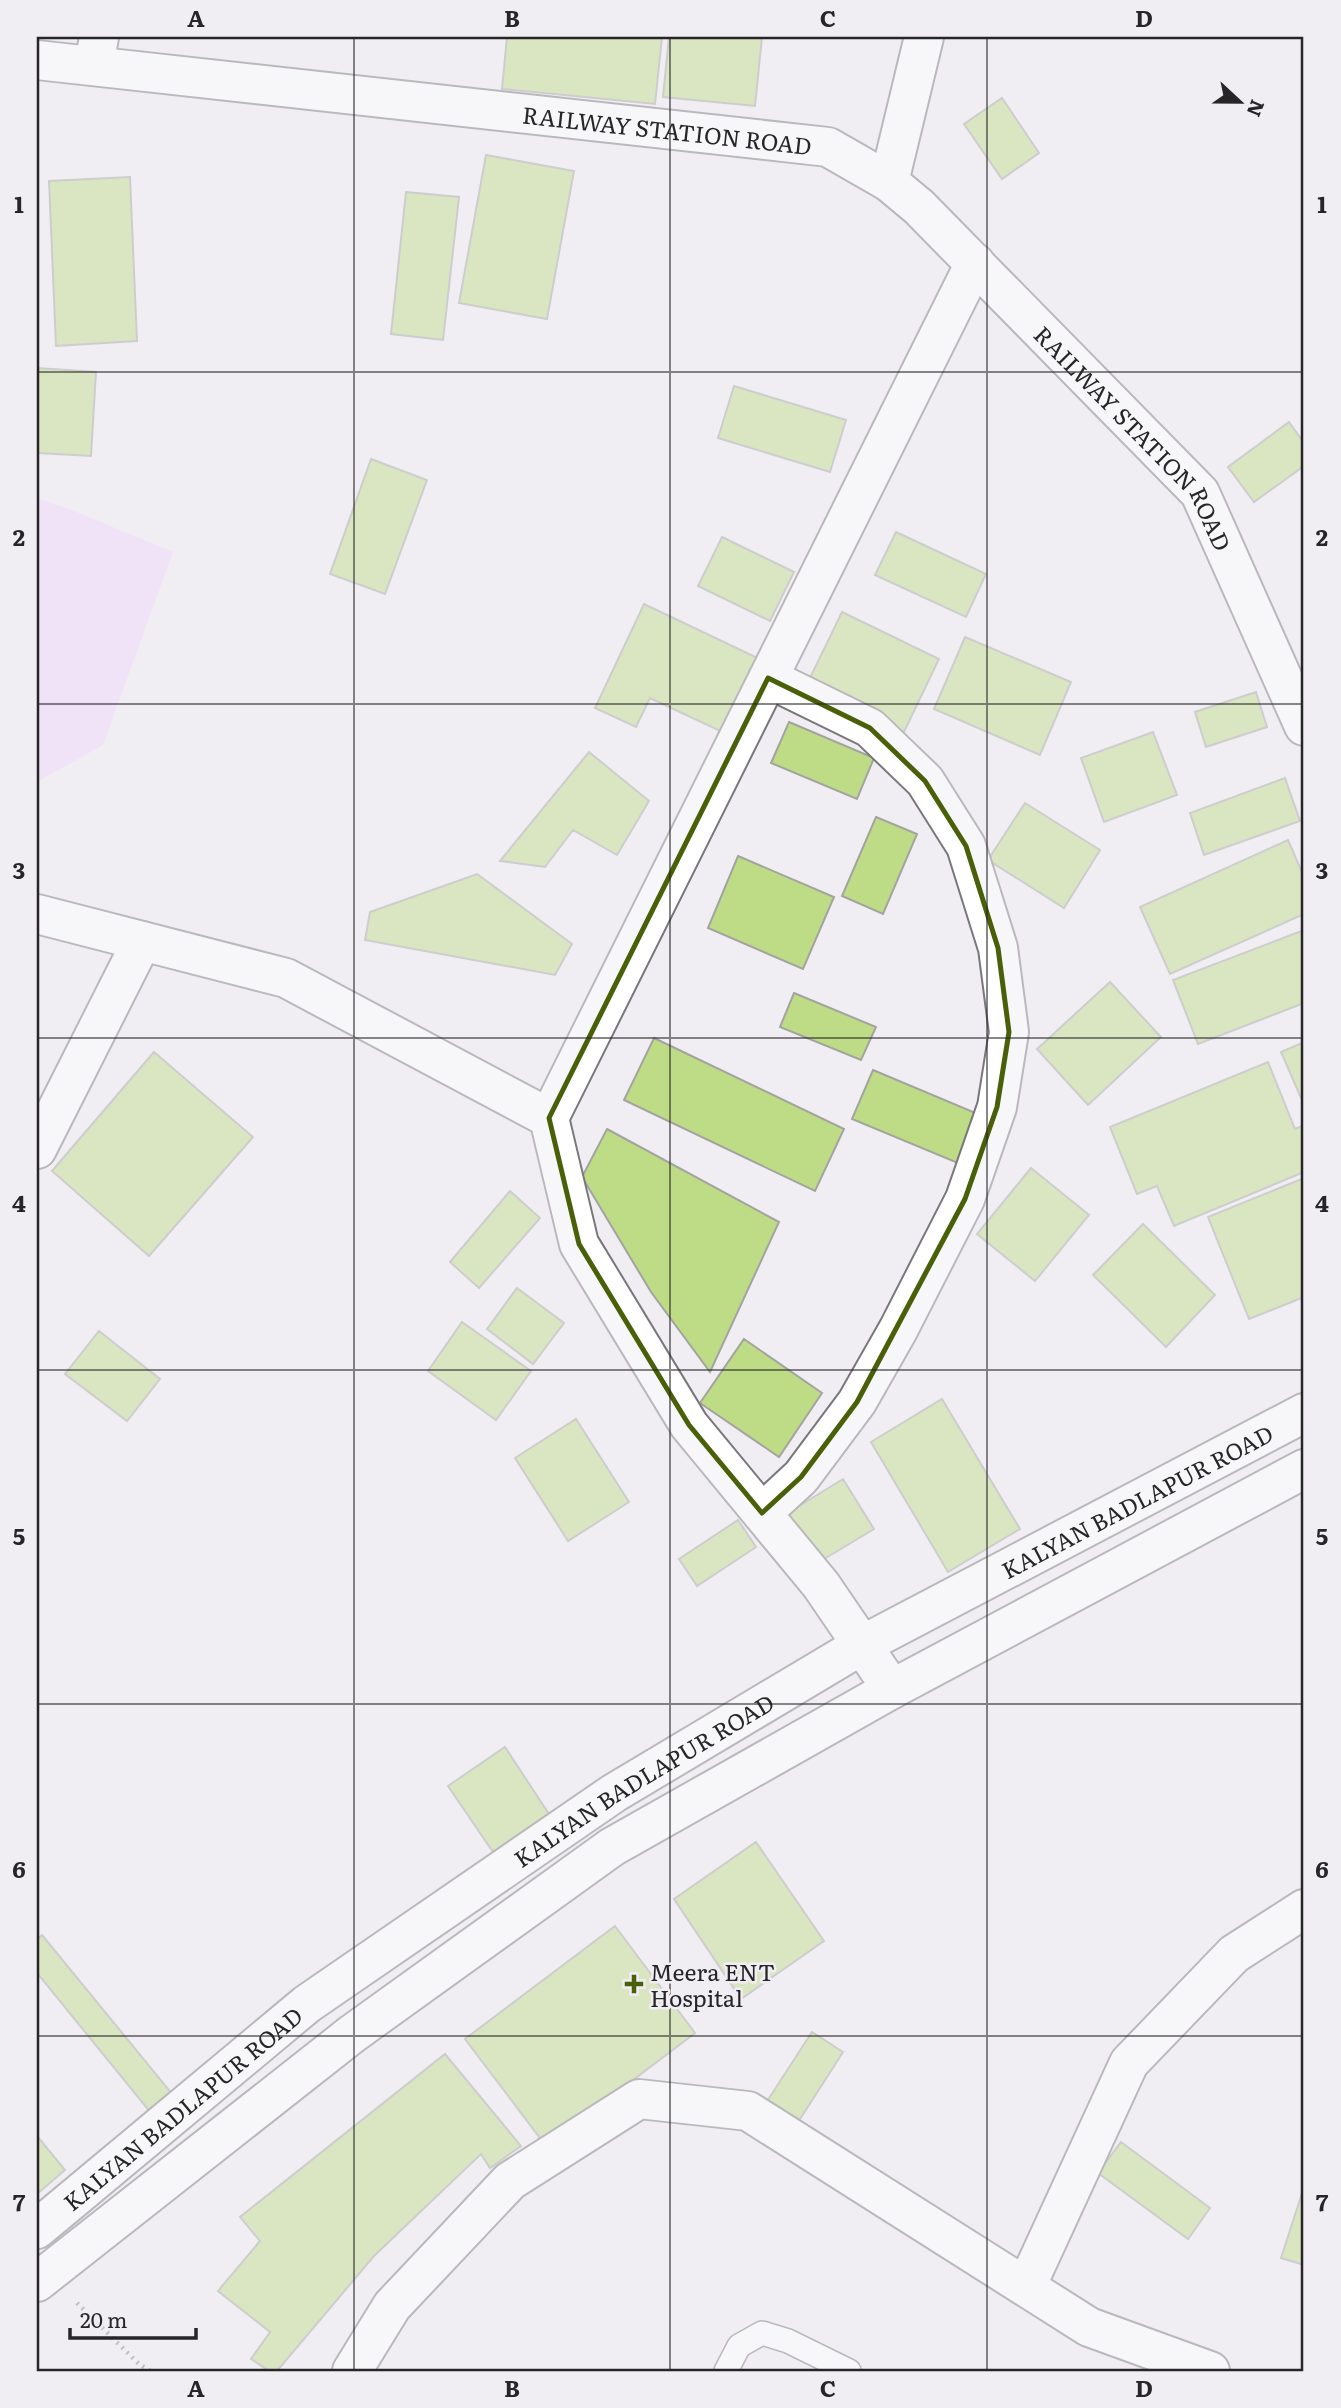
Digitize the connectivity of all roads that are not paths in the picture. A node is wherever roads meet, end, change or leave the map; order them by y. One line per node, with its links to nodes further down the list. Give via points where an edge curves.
1 (924, 37): 4 (street)
2 (96, 51): 3 (street, RAILWAY STATION ROAD); 4 (street, RAILWAY STATION ROAD, via 828,146)
3 (37, 60)
4 (889, 182): 5 (street, RAILWAY STATION ROAD)
5 (975, 264): 6 (street); 7 (street, RAILWAY STATION ROAD, via 1200,493)
6 (768, 678): 10 (street); 14 (street, via 870,728 925,781 966,846 998,948 1009,1032 997,1107 965,1199 898,1331 858,1402 802,1477)
7 (1304, 726)
8 (37, 914): 9 (street)
9 (142, 941): 10 (street, via 286,978); 11 (street)
10 (549, 1118): 14 (street, via 579,1244 689,1425)
11 (37, 1149)
12 (1304, 1413): 15 (street, KALYAN BADLAPUR ROAD)
13 (1304, 1469): 16 (street, KALYAN BADLAPUR ROAD)
14 (762, 1513): 15 (street, via 821,1585)
15 (862, 1645): 16 (street); 18 (street, KALYAN BADLAPUR ROAD, via 614,1793 307,2004)
16 (892, 1689): 19 (street, KALYAN BADLAPUR ROAD, via 612,1847 352,2034)
17 (1304, 1909): 20 (street, via 1234,1954 1129,2063)
18 (37, 2230)
19 (41, 2278)
20 (1026, 2287): 21 (street, via 748,2111 639,2099 510,2181 392,2306); 24 (street, via 1089,2327)
21 (352, 2371)
22 (726, 2371): 23 (lane, via 739,2346 762,2333)
23 (849, 2371)
24 (1210, 2371)

